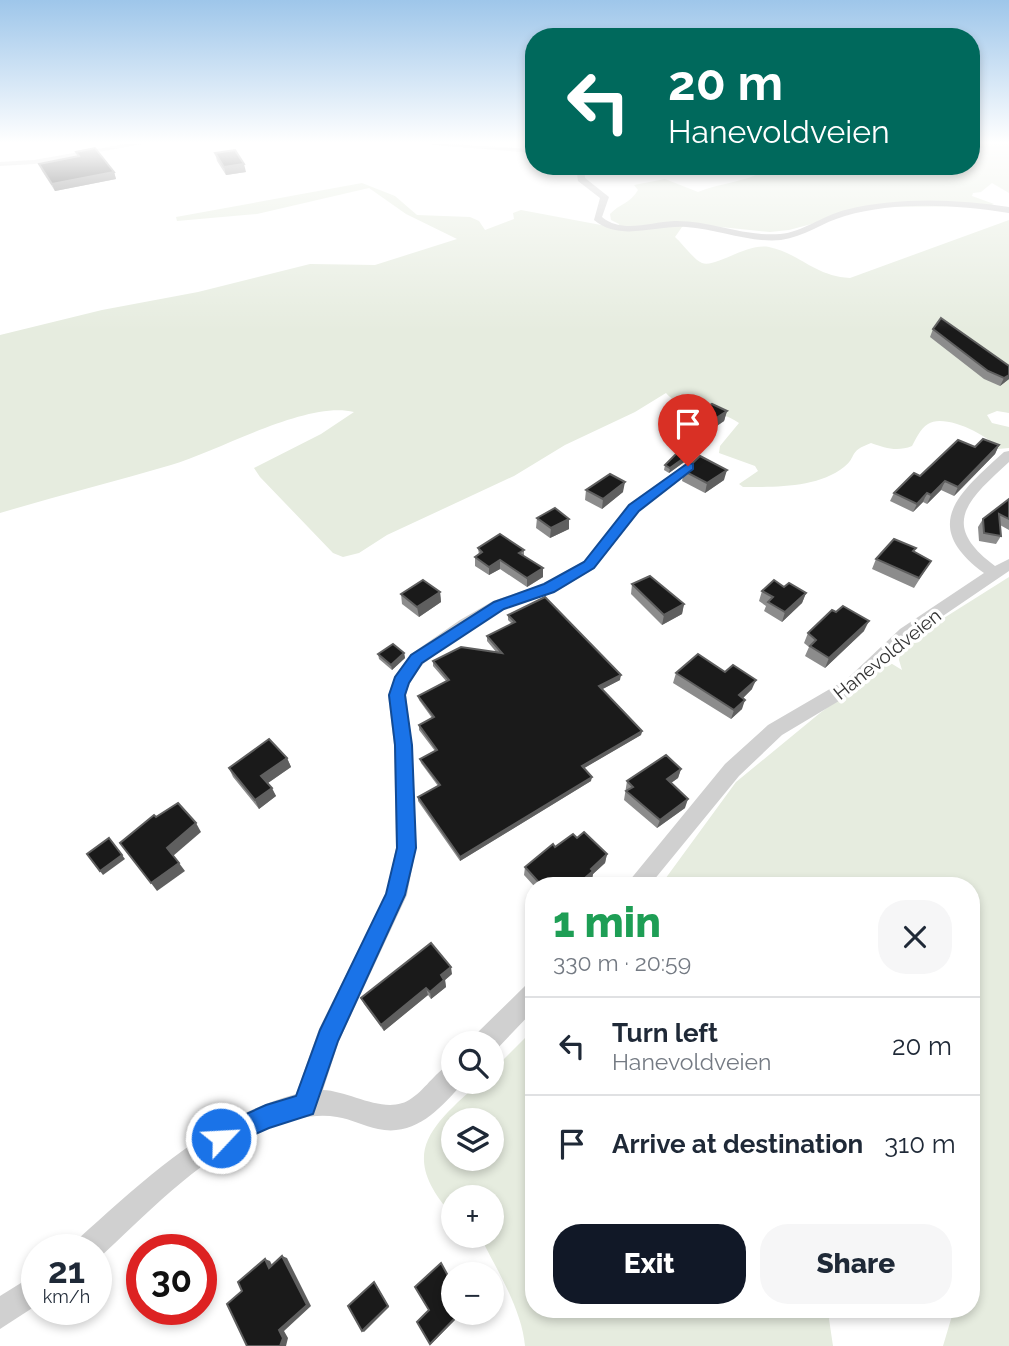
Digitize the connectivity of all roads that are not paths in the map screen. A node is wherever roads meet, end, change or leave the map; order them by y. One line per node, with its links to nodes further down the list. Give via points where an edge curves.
1 (602, 206): 2 (street, via 597,218 614,227 689,225 774,237 800,233 840,214)
2 (914, 206)
3 (952, 206): 4 (street)
4 (1009, 210)
5 (1009, 455): 7 (street, Hanevoldveien, via 971,489 958,508 956,523 968,552)
6 (688, 466): 12 (street, via 634,508 589,565 466,624 417,659 401,681 397,695 406,848 396,895 328,1038)
7 (1002, 569): 8 (street, Hanevoldveien, via 906,633 853,684 775,730 732,770)
8 (643, 877)
9 (525, 1002): 10 (street)
10 (497, 1031)
11 (441, 1086): 12 (street, via 411,1114 391,1119 329,1102)
12 (305, 1106): 13 (street, via 266,1117 221,1138)
13 (105, 1234)
14 (21, 1299): 15 (street)
15 (0, 1314)

